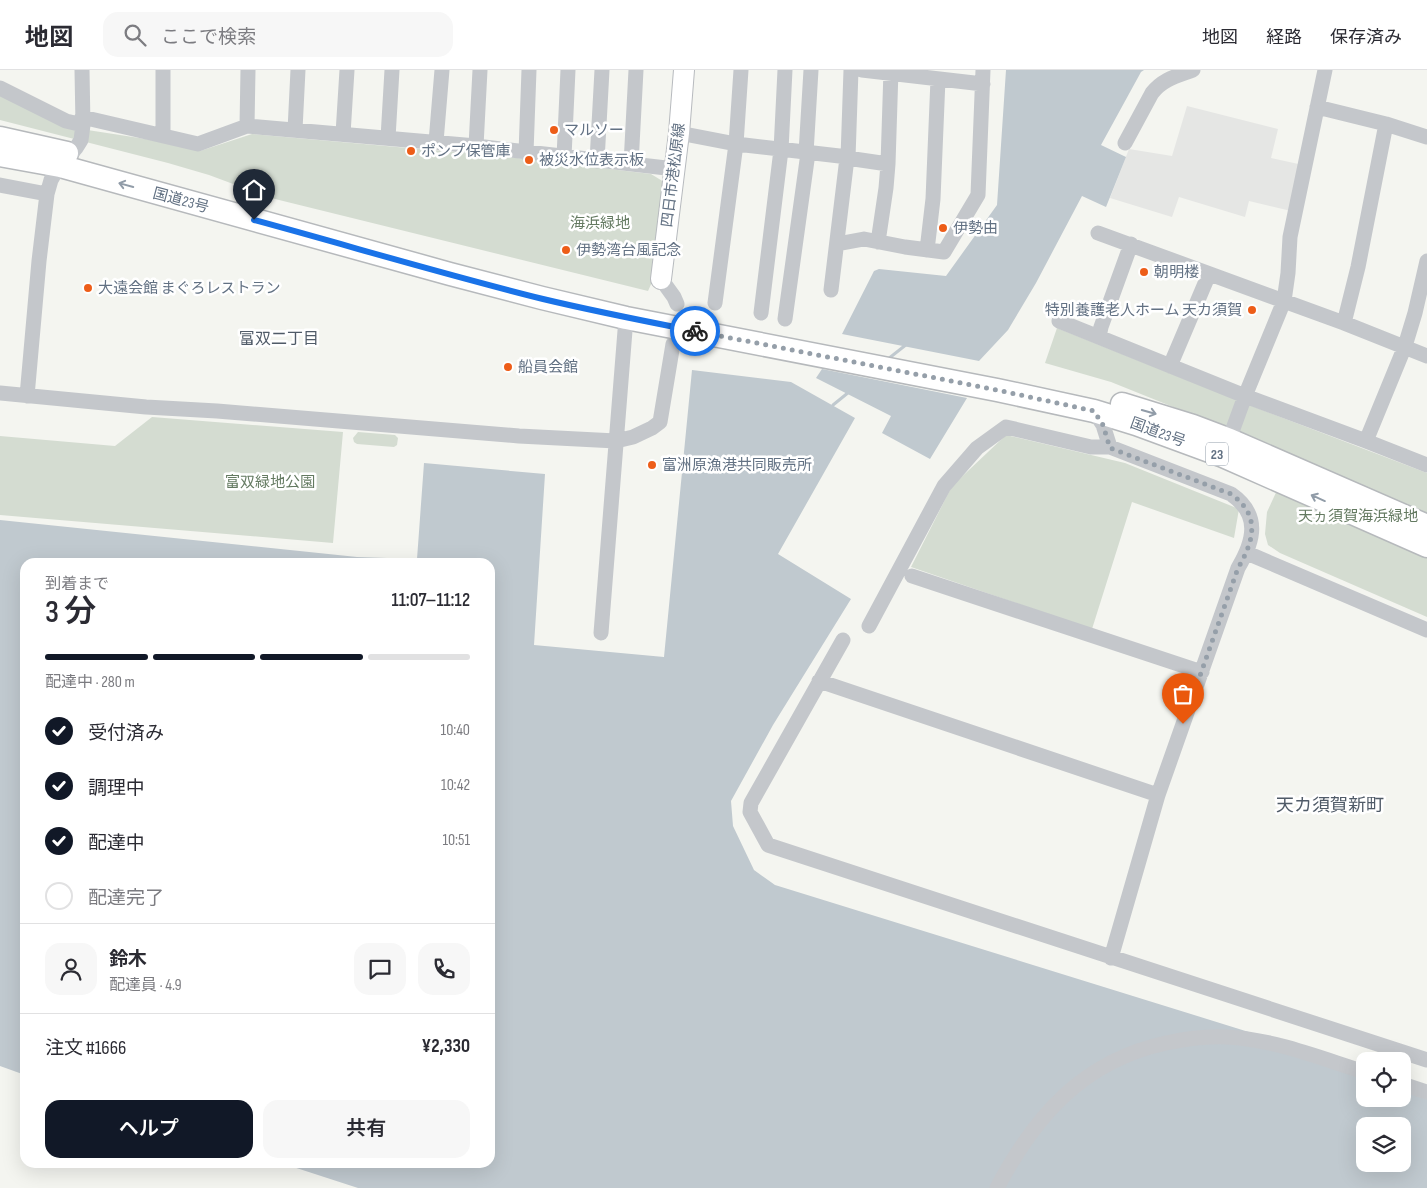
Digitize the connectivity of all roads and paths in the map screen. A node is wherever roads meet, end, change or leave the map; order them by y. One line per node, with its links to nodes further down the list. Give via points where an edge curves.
1 (82, 70): 26 (street)
2 (163, 70): 32 (street)
3 (248, 70): 28 (street)
4 (298, 70): 29 (street)
5 (347, 70): 31 (street)
6 (392, 70): 34 (street)
7 (442, 70): 36 (street)
8 (480, 70): 39 (street)
9 (529, 70): 41 (street)
10 (568, 70): 44 (street)
11 (602, 70): 47 (street)
12 (636, 70): 48 (street)
13 (684, 70): 30 (main road, 四日市港松原線)
14 (741, 70): 38 (street)
15 (785, 70): 40 (street)
16 (811, 70): 42 (street)
17 (851, 70): 45 (street)
18 (862, 70): 21 (street)
19 (1192, 70): 37 (street, via 1157,86)
20 (1325, 70): 25 (street)
21 (892, 72): 22 (street); 49 (street)
22 (937, 76): 23 (street); 57 (street, via 933,199)
23 (983, 77): 57 (street, via 978,194 944,252)
24 (0, 88): 26 (street, via 66,121)
25 (1317, 107): 27 (street); 62 (street, via 1290,237)
26 (82, 121): 32 (street); 46 (street, via 81,140)
27 (1386, 124): 35 (street); 69 (street)
28 (247, 126): 29 (street); 32 (street, via 198,144)
29 (295, 130): 31 (street)
30 (679, 133): 38 (street); 50 (main road, 四日市港松原線)
31 (343, 134): 34 (street)
32 (163, 135)
33 (0, 138): 46 (highway, 国道23号 / 23, via 38,145)
34 (388, 138): 36 (street)
35 (1427, 138)
36 (436, 142): 39 (street)
37 (1125, 143)
38 (736, 144): 40 (street); 63 (street)
39 (476, 146): 41 (street)
40 (781, 150): 42 (street); 65 (street)
41 (526, 153): 44 (street)
42 (807, 153): 45 (street); 67 (street)
43 (0, 155): 46 (highway, 国道23号 / 23)
44 (564, 157): 47 (street)
45 (848, 158): 49 (street); 55 (street)
46 (65, 160): 52 (street, via 51,180); 66 (highway, 国道23号 / 23, one-way to 46, via 459,277); 72 (highway, 国道23号 / 23, via 174,182 543,286)
47 (598, 161): 48 (street)
48 (631, 164): 50 (street)
49 (888, 164): 54 (street)
50 (674, 169): 60 (main road, 四日市港松原線)
51 (0, 185): 52 (street)
52 (47, 194): 78 (street)
53 (1098, 233): 56 (street)
54 (878, 242): 55 (street, via 864,239); 57 (street)
55 (837, 244): 61 (street)
56 (1131, 244): 59 (street); 70 (street)
57 (927, 250)
58 (1427, 261): 73 (street)
59 (1209, 274): 62 (street); 75 (street)
60 (661, 279): 64 (street)
61 (831, 290)
62 (1284, 301): 69 (street); 79 (street)
63 (716, 303)
64 (677, 304)
65 (761, 313)
66 (626, 318): 72 (highway, 国道23号 / 23); 81 (street)
67 (785, 319)
68 (1059, 321): 70 (street)
69 (1344, 323): 73 (street)
70 (1099, 337): 75 (street)
71 (673, 344): 81 (street, via 660,422 633,438)
72 (802, 345): 76 (highway, 国道23号 / 23)
73 (1405, 346): 74 (street); 82 (street)
74 (1427, 356)
75 (1170, 366): 79 (street)
76 (998, 384): 80 (highway, 国道23号 / 23); 84 (highway, 国道23号 / 23, one-way to 84, via 1112,401 1193,426)
77 (0, 393): 78 (street)
78 (27, 396): 81 (street)
79 (1245, 396): 82 (street); 84 (street)
80 (1094, 411): 83 (street, via 1103,425); 84 (highway, 国道23号 / 23)
81 (616, 441): 92 (street)
82 (1366, 441): 85 (street)
83 (1110, 448): 88 (street, via 1231,494 1241,501 1252,522); 90 (street, via 1091,447 1006,427 976,448 944,486)
84 (1226, 448): 86 (highway, 国道23号 / 23); 87 (highway, 国道23号 / 23, one-way to 84)
85 (1427, 465)
86 (1427, 526)
87 (1427, 546)
88 (1247, 553): 91 (street); 94 (street, via 1238,568)
89 (912, 576): 94 (street)
90 (869, 626)
91 (1427, 630)
92 (602, 633)
93 (843, 640): 95 (street)
94 (1202, 672): 96 (street)
95 (819, 681): 96 (street); 97 (street, via 751,803 750,812 768,845)
96 (1158, 795): 97 (street)
97 (1111, 958): 98 (street)
98 (1427, 1060)
99 (1356, 1069): 102 (street, via 1290,1048 1226,1037 1175,1041 1133,1052 1084,1079 1045,1114)
100 (1411, 1087): 101 (street)
101 (1427, 1092)
102 (997, 1188)

